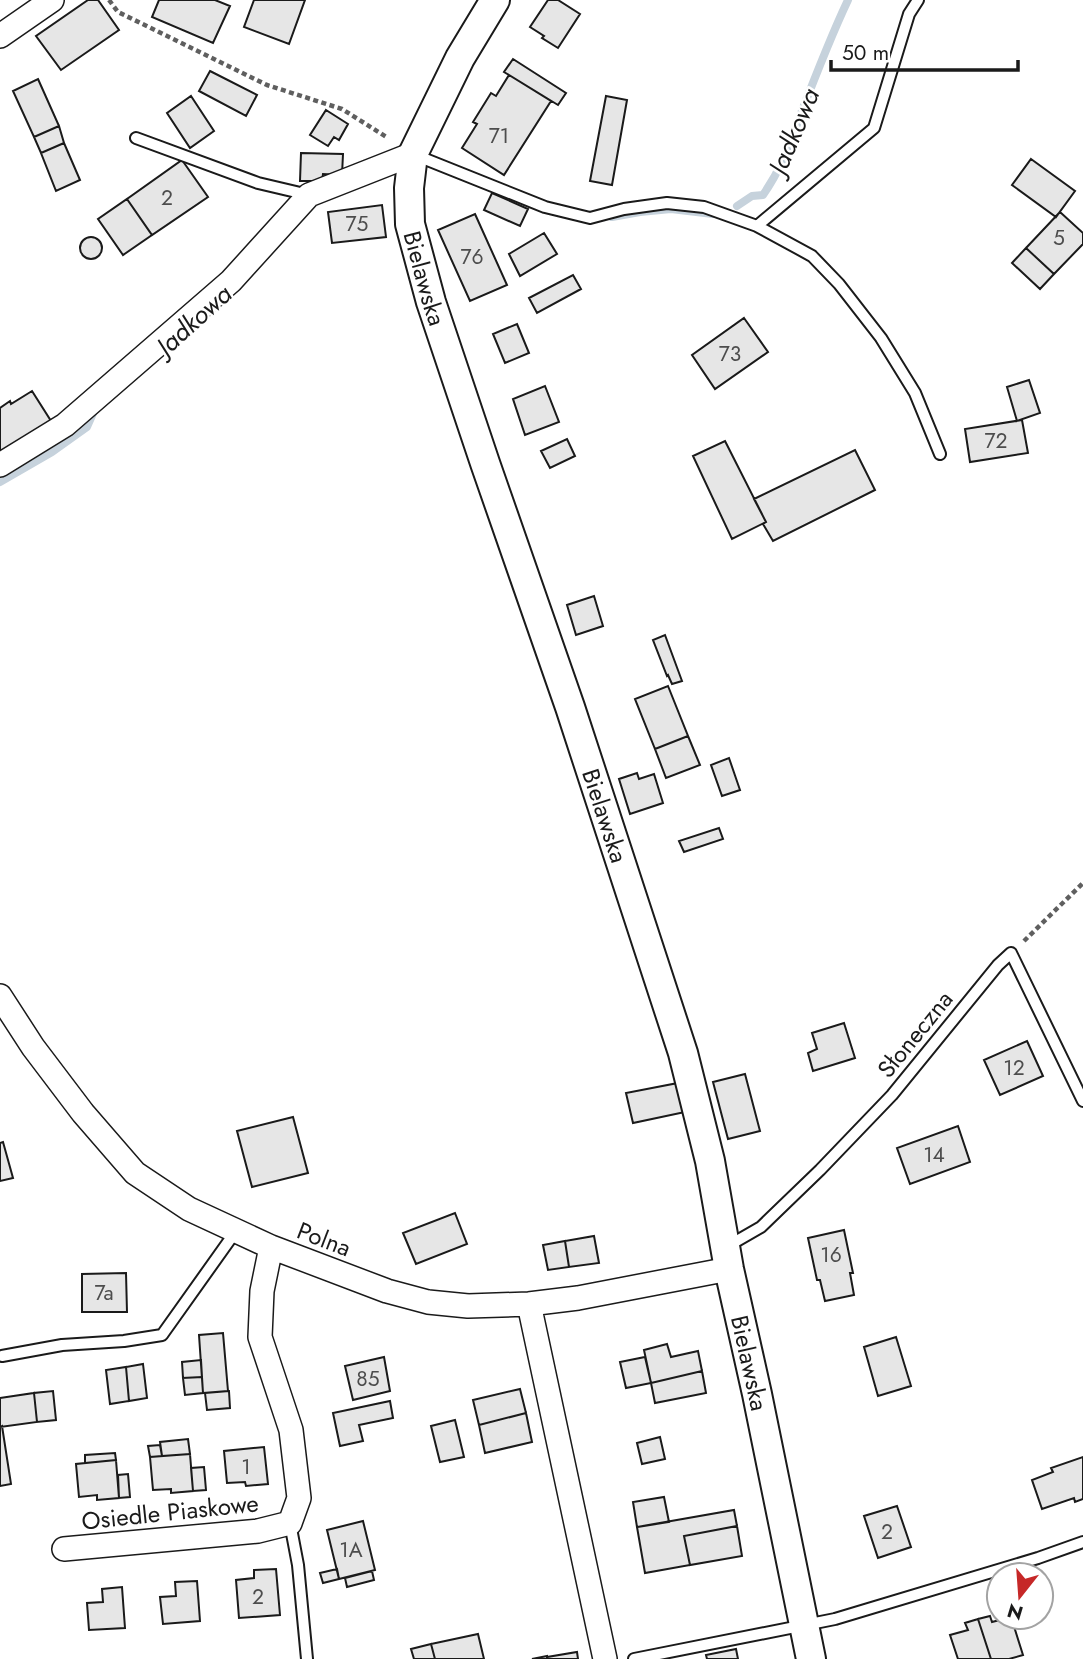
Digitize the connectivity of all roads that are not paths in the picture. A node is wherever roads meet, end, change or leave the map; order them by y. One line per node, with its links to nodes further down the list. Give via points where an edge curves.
1 (52, 0): 4 (street)
2 (495, 0): 6 (street, Bielawska)
3 (918, 0): 8 (lane, via 909,14 874,128)
4 (0, 36)
5 (136, 138): 7 (lane, via 258,183)
6 (413, 153): 7 (street); 8 (lane, via 545,207 590,218 667,203 704,207); 15 (street, Bielawska, via 410,224 431,302 683,1053)
7 (309, 195): 10 (street, via 231,281 65,425)
8 (757, 226): 9 (lane, via 812,256 839,284 881,338 915,393)
9 (940, 454)
10 (0, 465)
11 (0, 996): 13 (street, Polna, via 83,1113 135,1173 188,1209)
12 (1083, 1101): 15 (lane, Słoneczna, via 1012,953 892,1095)
13 (236, 1231): 14 (street, Polna); 17 (lane, via 162,1335)
14 (271, 1247): 16 (street, Polna, via 428,1302); 18 (street, Osiedle Piaskowe, via 262,1291 260,1336 291,1430 299,1498)
15 (728, 1258): 16 (street, Polna, via 578,1298); 21 (street, Bielawska)
16 (529, 1304): 23 (street)
17 (2, 1356)
18 (290, 1523): 20 (street, Osiedle Piaskowe, via 258,1531); 22 (lane)
19 (1083, 1542): 21 (lane, via 835,1619)
20 (64, 1549)
21 (804, 1624): 24 (lane); 25 (street, Bielawska)
22 (307, 1659)
23 (605, 1659)
24 (634, 1659)
25 (811, 1659)

